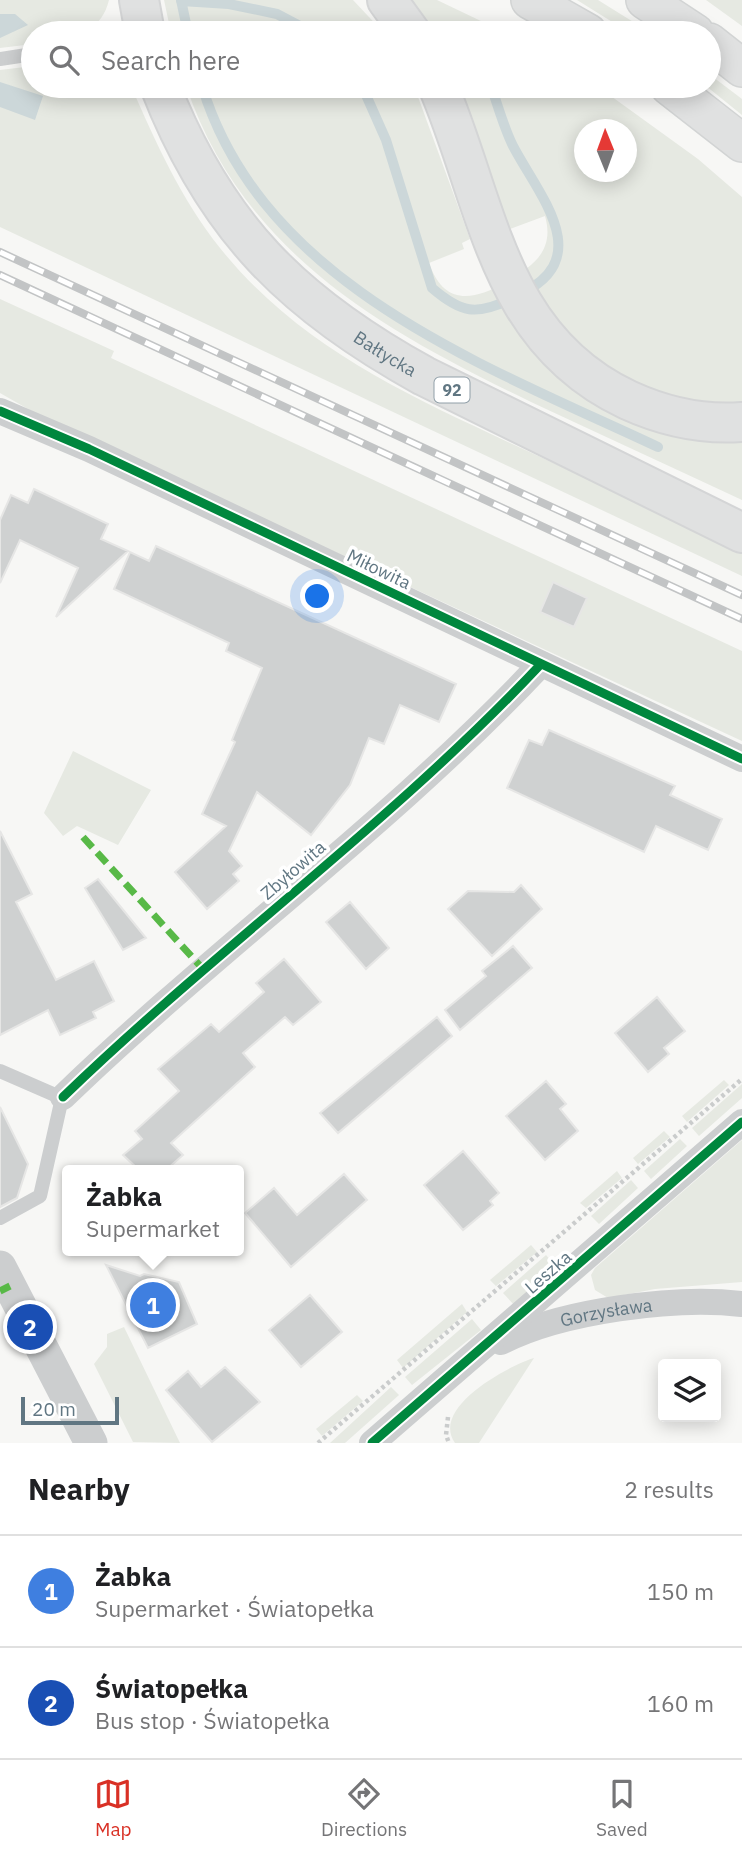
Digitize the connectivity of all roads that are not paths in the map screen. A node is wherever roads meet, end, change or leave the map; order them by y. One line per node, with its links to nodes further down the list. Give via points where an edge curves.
1 (139, 0): 5 (main road)
2 (387, 0): 6 (main road)
3 (530, 0): 7 (main road)
4 (645, 0): 8 (main road)
5 (143, 21)
6 (402, 21)
7 (567, 21)
8 (677, 21)
9 (721, 51): 12 (main road)
10 (21, 56): 11 (lane)
11 (0, 59)
12 (742, 68)
13 (165, 98): 19 (main road, Bałtycka / 92, via 188,150 222,208 260,256 322,312 424,376)
14 (442, 98): 18 (main road, via 500,260 538,329 597,383 636,404 669,415)
15 (683, 98): 16 (main road)
16 (742, 144)
17 (3, 416): 20 (street, Miłowita, via 89,449)
18 (742, 422)
19 (742, 533)
20 (541, 664): 21 (street, Miłowita); 23 (street, Zbyłowita, via 482,726)
21 (742, 759)
22 (0, 1071): 23 (lane)
23 (62, 1098): 25 (lane, via 40,1196)
24 (742, 1122): 28 (street, Leszka)
25 (0, 1218)
26 (0, 1267): 30 (street)
27 (742, 1304): 28 (street, Gorzysława, via 691,1301 631,1308 537,1328)
28 (477, 1354): 29 (street, Leszka)
29 (391, 1438)
30 (91, 1443)

